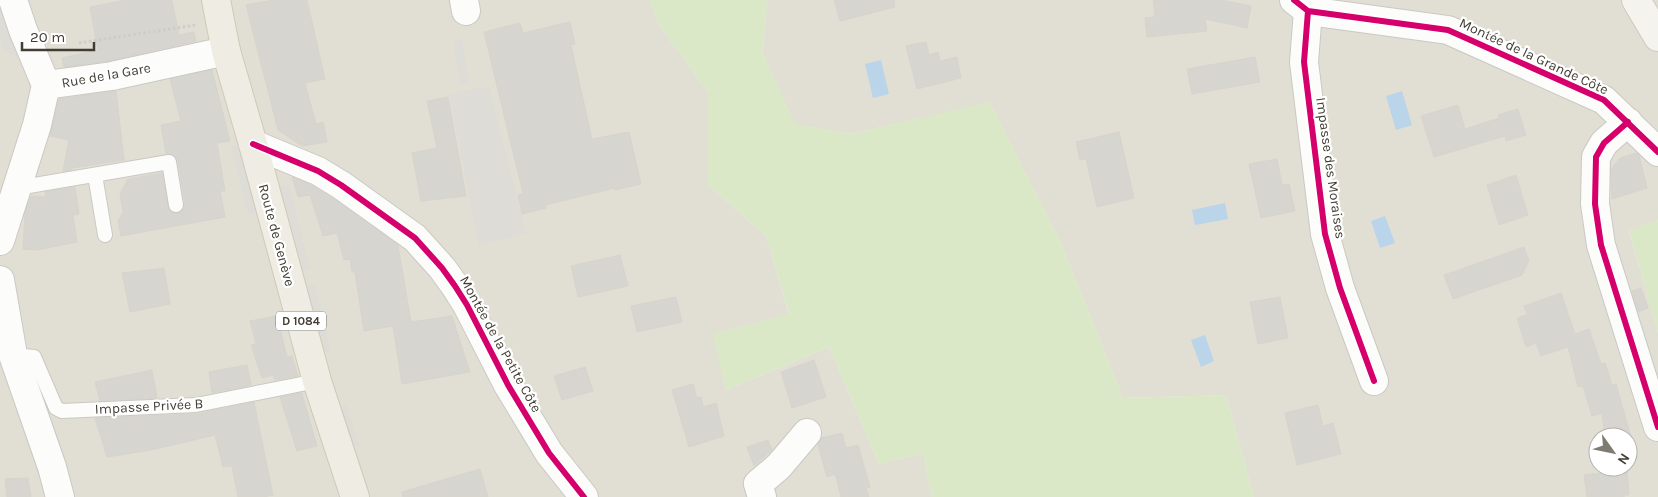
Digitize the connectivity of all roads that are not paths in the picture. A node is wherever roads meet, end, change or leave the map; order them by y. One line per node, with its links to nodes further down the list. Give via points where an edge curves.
1 (13, 0): 7 (street, Rue de la Gare)
2 (216, 0): 6 (main road, Route de Genève / D 1084)
3 (1636, 0): 5 (street)
4 (1301, 6): 8 (street, Montée de la Grande Côte, via 1448,30 1604,100); 19 (street, Impasse des Moraises, via 1304,62 1325,234 1340,288)
5 (1658, 37)
6 (226, 51): 7 (street, Rue de la Gare, via 112,76); 9 (main road, Route de Genève / D 1084)
7 (46, 85): 12 (street)
8 (1623, 117): 10 (street, Montée de la Grande Côte); 20 (street, via 1596,157 1595,204 1601,245)
9 (253, 144): 18 (main road, Route de Genève / D 1084); 24 (street, Montée de la Petite Côte, via 318,171 415,238 455,286 549,454)
10 (1658, 152)
11 (94, 175): 12 (lane); 13 (lane, via 169,162); 14 (lane)
12 (17, 188): 15 (street)
13 (176, 205)
14 (105, 235)
15 (0, 241)
16 (0, 280): 17 (street)
17 (13, 355): 18 (lane, Impasse Privée B, via 34,358 56,408 62,411 196,405); 22 (street)
18 (317, 381): 23 (main road, Route de Genève / D 1084)
19 (1374, 381)
20 (1658, 427)
21 (807, 433): 25 (street, via 779,466 758,484)
22 (60, 497)
23 (355, 497)
24 (584, 497)
25 (762, 497)

